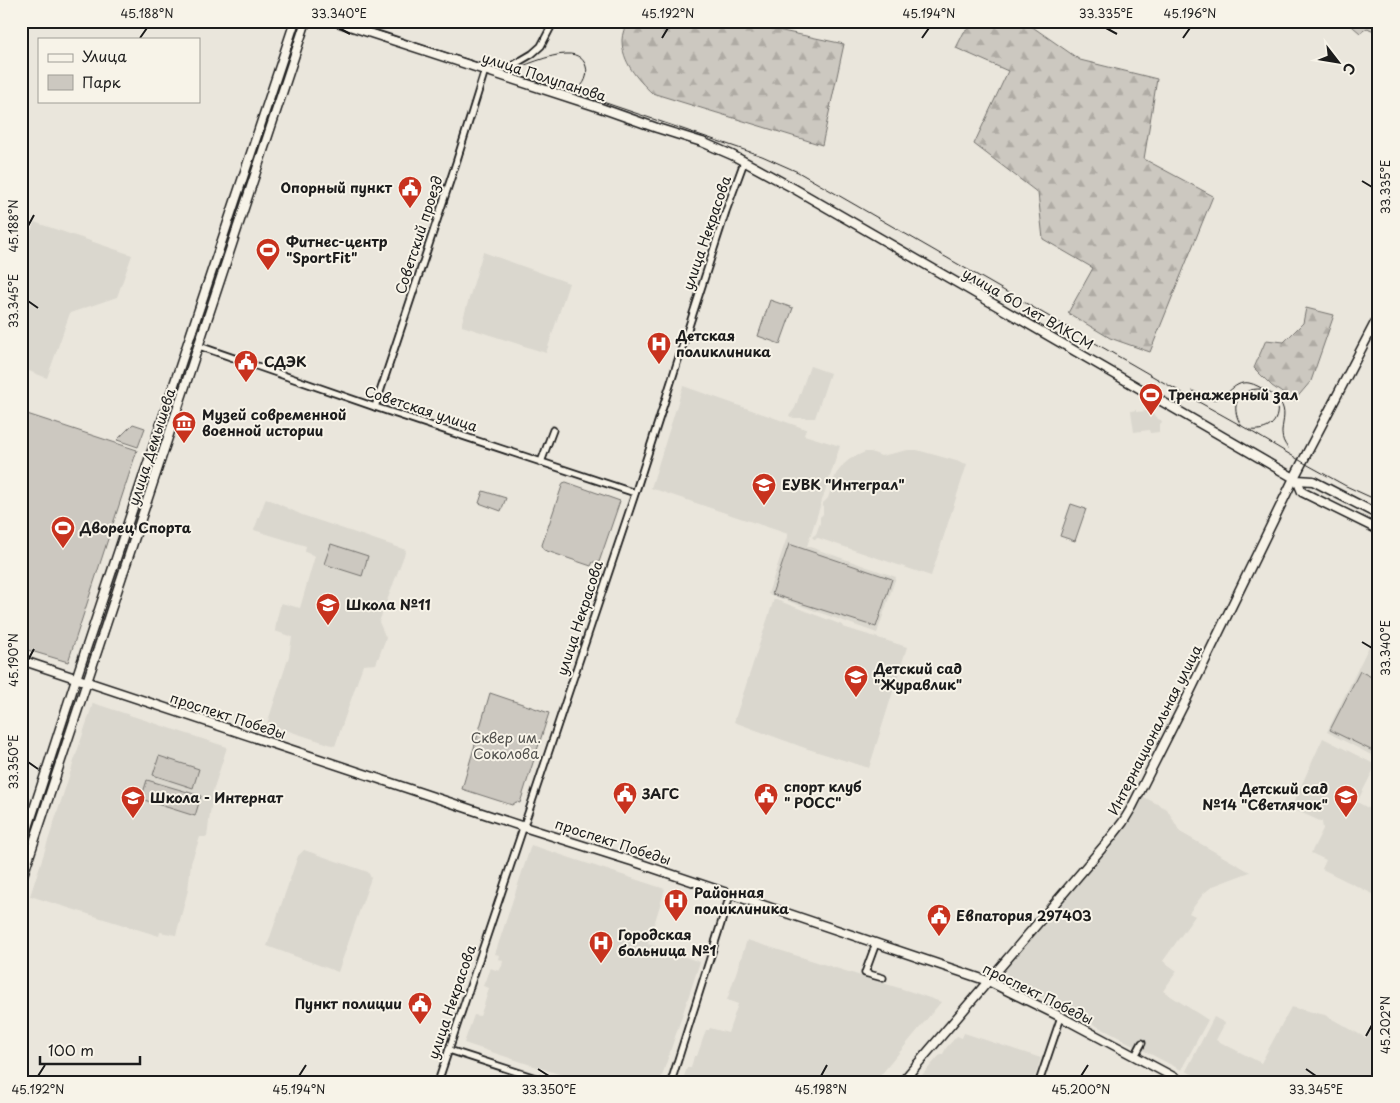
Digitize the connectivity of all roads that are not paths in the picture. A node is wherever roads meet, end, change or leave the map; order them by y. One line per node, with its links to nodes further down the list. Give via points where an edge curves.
1 (295, 21): 7 (street, улица Демышева)
2 (306, 21): 8 (street, улица Демышева)
3 (334, 21): 5 (street, улица Полупанова)
4 (554, 21): 6 (street, via 541,46)
5 (485, 70): 6 (street, улица Полупанова); 13 (street, Советский проезд)
6 (498, 74): 9 (street, улица Полупанова, via 702,142)
7 (268, 101): 8 (street); 11 (street, улица Демышева)
8 (278, 104): 12 (street, улица Демышева)
9 (744, 162): 16 (street, улица 60 лет ВЛКСМ); 17 (street, улица Некрасова)
10 (1379, 315): 16 (street, Интернациональная улица)
11 (188, 345): 12 (street); 21 (street, улица Демышева)
12 (199, 346): 13 (street, Советская улица); 22 (street, улица Демышева)
13 (375, 407): 15 (street, Советская улица)
14 (553, 430): 15 (street)
15 (542, 462): 17 (street, Советская улица)
16 (1296, 479): 18 (street, улица 60 лет ВЛКСМ, via 1313,481); 19 (street, улица 60 лет ВЛКСМ, via 1302,492); 29 (street, Интернациональная улица, via 1123,822)
17 (635, 493): 23 (street, улица Некрасова)
18 (1379, 515)
19 (1379, 530)
20 (21, 660): 21 (street, проспект Победы)
21 (76, 679): 22 (street, проспект Победы); 24 (street, улица Демышева)
22 (87, 683): 23 (street, проспект Победы); 25 (street, улица Демышева)
23 (524, 827): 26 (street, проспект Победы); 32 (street, улица Некрасова)
24 (21, 848)
25 (21, 881)
26 (730, 895): 27 (street, проспект Победы); 36 (street)
27 (876, 944): 28 (street, via 865,972); 29 (street, проспект Победы)
28 (883, 978)
29 (988, 981): 30 (street, проспект Победы); 37 (street, Интернациональная улица)
30 (1061, 1017): 33 (street, проспект Победы); 38 (street)
31 (1142, 1043): 33 (street)
32 (448, 1050): 34 (street, улица Некрасова); 35 (street)
33 (1135, 1056): 39 (street, проспект Победы)
34 (438, 1082)
35 (548, 1082)
36 (671, 1082)
37 (902, 1082)
38 (1039, 1082)
39 (1183, 1082)

